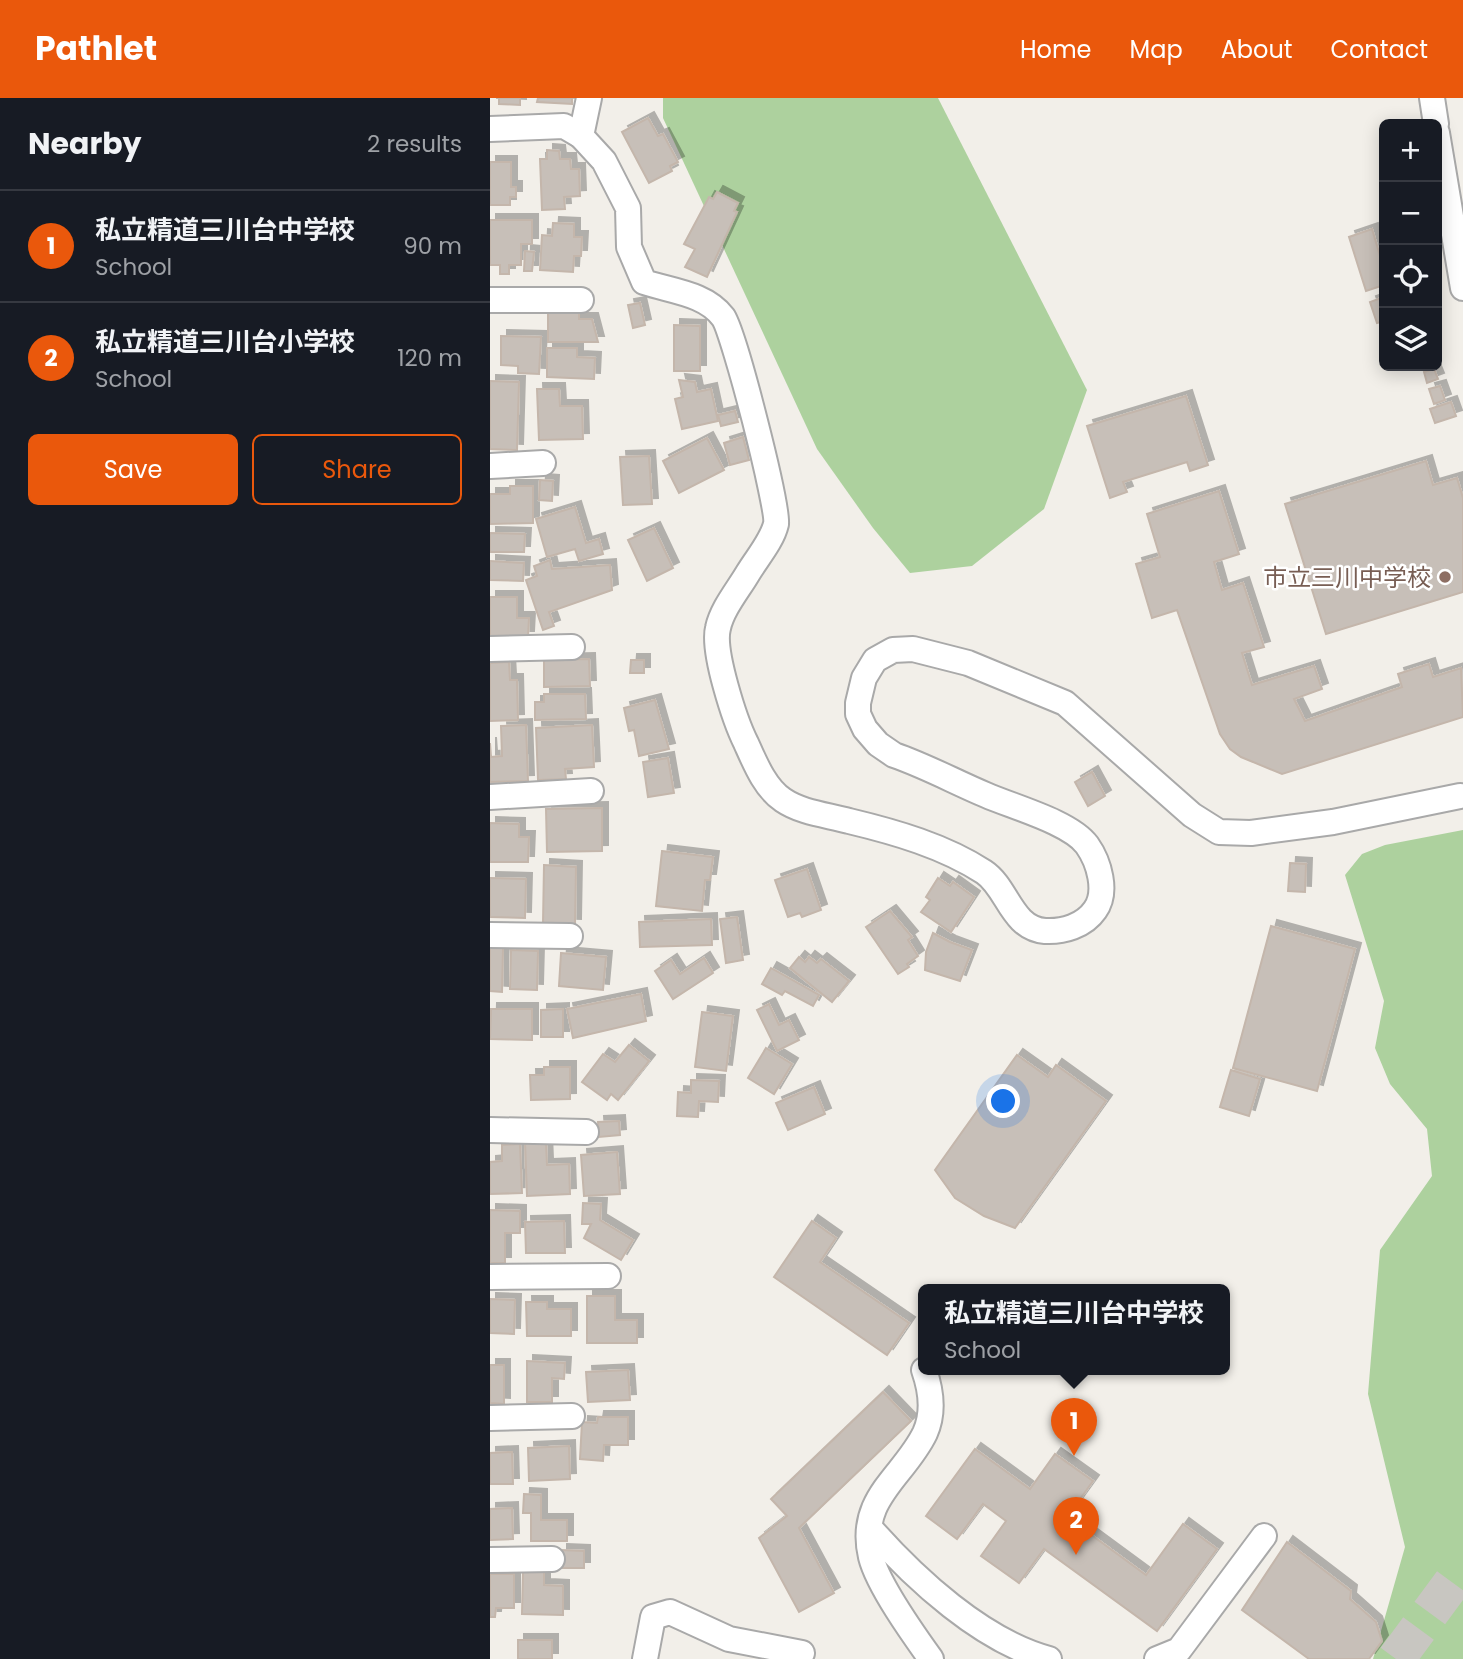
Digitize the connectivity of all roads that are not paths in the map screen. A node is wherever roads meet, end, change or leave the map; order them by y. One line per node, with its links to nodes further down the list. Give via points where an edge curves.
1 (589, 98): 5 (street)
2 (1432, 98): 3 (street)
3 (1435, 119)
4 (490, 129): 5 (street, via 564,126)
5 (581, 136): 15 (street, via 604,161 628,208 629,247 644,282 688,293 707,304 723,318 738,359 773,493 776,522 724,614 717,647 744,739 763,778 782,800 960,858 988,874 1019,919 1031,927 1064,930 1095,910 1100,872 1086,844 1051,821 894,755 865,729 858,702 868,670 884,654 913,649 968,663 1065,703 1192,815 1219,832 1251,833 1333,822)
6 (1442, 163): 7 (street)
7 (1463, 288)
8 (490, 300): 9 (street)
9 (581, 300)
10 (542, 463): 11 (street)
11 (490, 466)
12 (572, 647): 13 (street)
13 (490, 649)
14 (590, 791): 16 (street)
15 (1460, 796)
16 (490, 797)
17 (490, 935): 18 (street)
18 (570, 936)
19 (490, 1130): 20 (street)
20 (586, 1132)
21 (608, 1276): 22 (street)
22 (490, 1277)
23 (925, 1375): 26 (street, via 931,1398 925,1433 878,1496)
24 (572, 1416): 25 (street)
25 (490, 1418)
26 (870, 1528): 32 (street, via 872,1559 883,1586); 33 (street, via 902,1564 972,1621 1001,1640)
27 (1264, 1536): 34 (street, via 1179,1650)
28 (552, 1559): 29 (street)
29 (490, 1560)
30 (802, 1653): 31 (street, via 729,1639 670,1612 653,1617)
31 (645, 1659)
32 (931, 1659)
33 (1049, 1659)
34 (1157, 1659)

